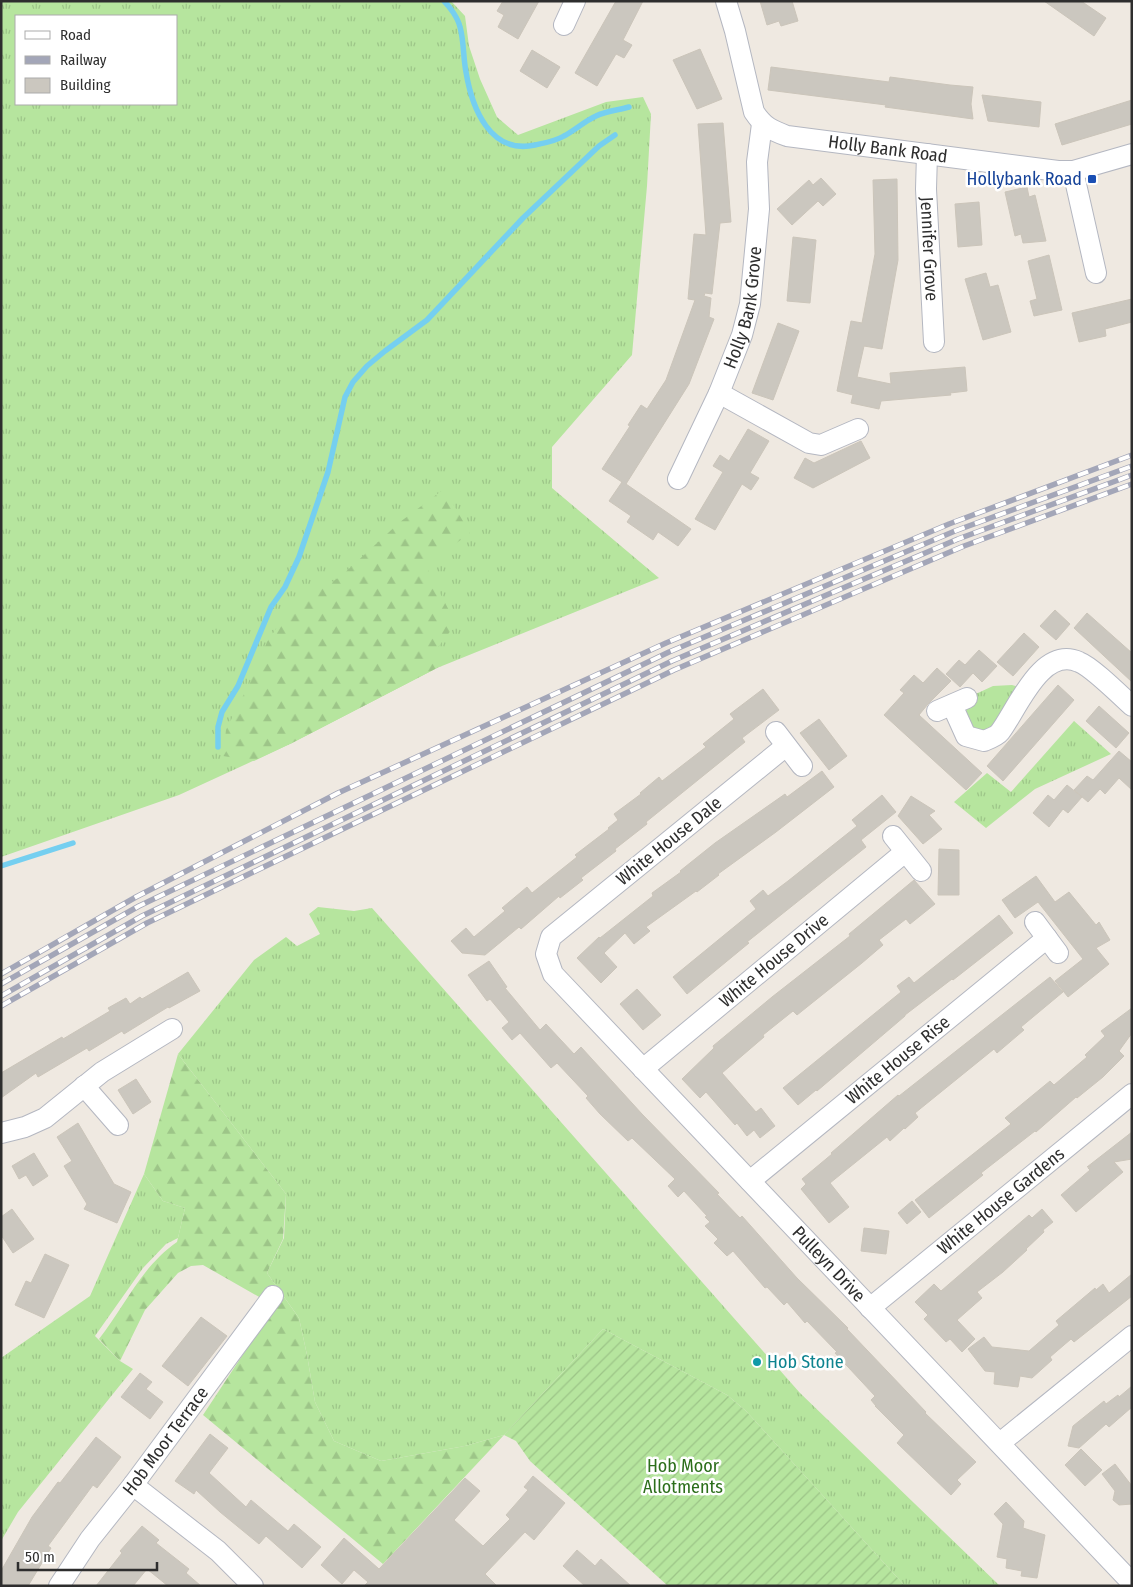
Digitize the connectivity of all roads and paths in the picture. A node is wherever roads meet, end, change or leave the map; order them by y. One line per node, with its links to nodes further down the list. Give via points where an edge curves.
1 (575, 1): 3 (street)
2 (726, 1): 4 (street, via 754,112)
3 (564, 25)
4 (762, 124): 5 (street, Holly Bank Road, via 788,136); 10 (street, Holly Bank Grove, via 757,162 759,209 750,304)
5 (927, 154): 7 (street, Holly Bank Road); 9 (street, Jennifer Grove)
6 (1132, 154): 7 (street, Holly Bank Road)
7 (1073, 171): 8 (street)
8 (1096, 273)
9 (934, 342)
10 (719, 393): 11 (street, via 809,443 821,444); 12 (street, Holly Bank Grove)
11 (858, 428)
12 (678, 479)
13 (952, 705): 14 (street, via 966,736 984,741 999,734 1038,674 1067,659 1085,666)
14 (1132, 706)
15 (802, 766): 20 (street, White House Dale, via 781,739)
16 (893, 836): 17 (street)
17 (906, 852): 18 (street); 22 (street, White House Drive)
18 (920, 871)
19 (1035, 922): 27 (street, White House Rise, via 1052,946)
20 (551, 937): 22 (street, Pulleyn Drive, via 546,954 553,974)
21 (172, 1029): 23 (street)
22 (643, 1069): 27 (street, Pulleyn Drive)
23 (84, 1086): 25 (street); 26 (street, via 45,1118)
24 (1132, 1094): 29 (street, White House Gardens)
25 (118, 1125)
26 (1, 1133)
27 (750, 1181): 29 (street, Pulleyn Drive)
28 (273, 1296): 32 (street, Hob Moor Terrace)
29 (870, 1308): 31 (street, Pulleyn Drive)
30 (1132, 1336): 31 (street)
31 (1000, 1443): 33 (street, Pulleyn Drive)
32 (133, 1485): 34 (street, Hob Moor Terrace, via 90,1539); 35 (street, via 218,1551)
33 (1132, 1583)
34 (59, 1586)
35 (253, 1586)

